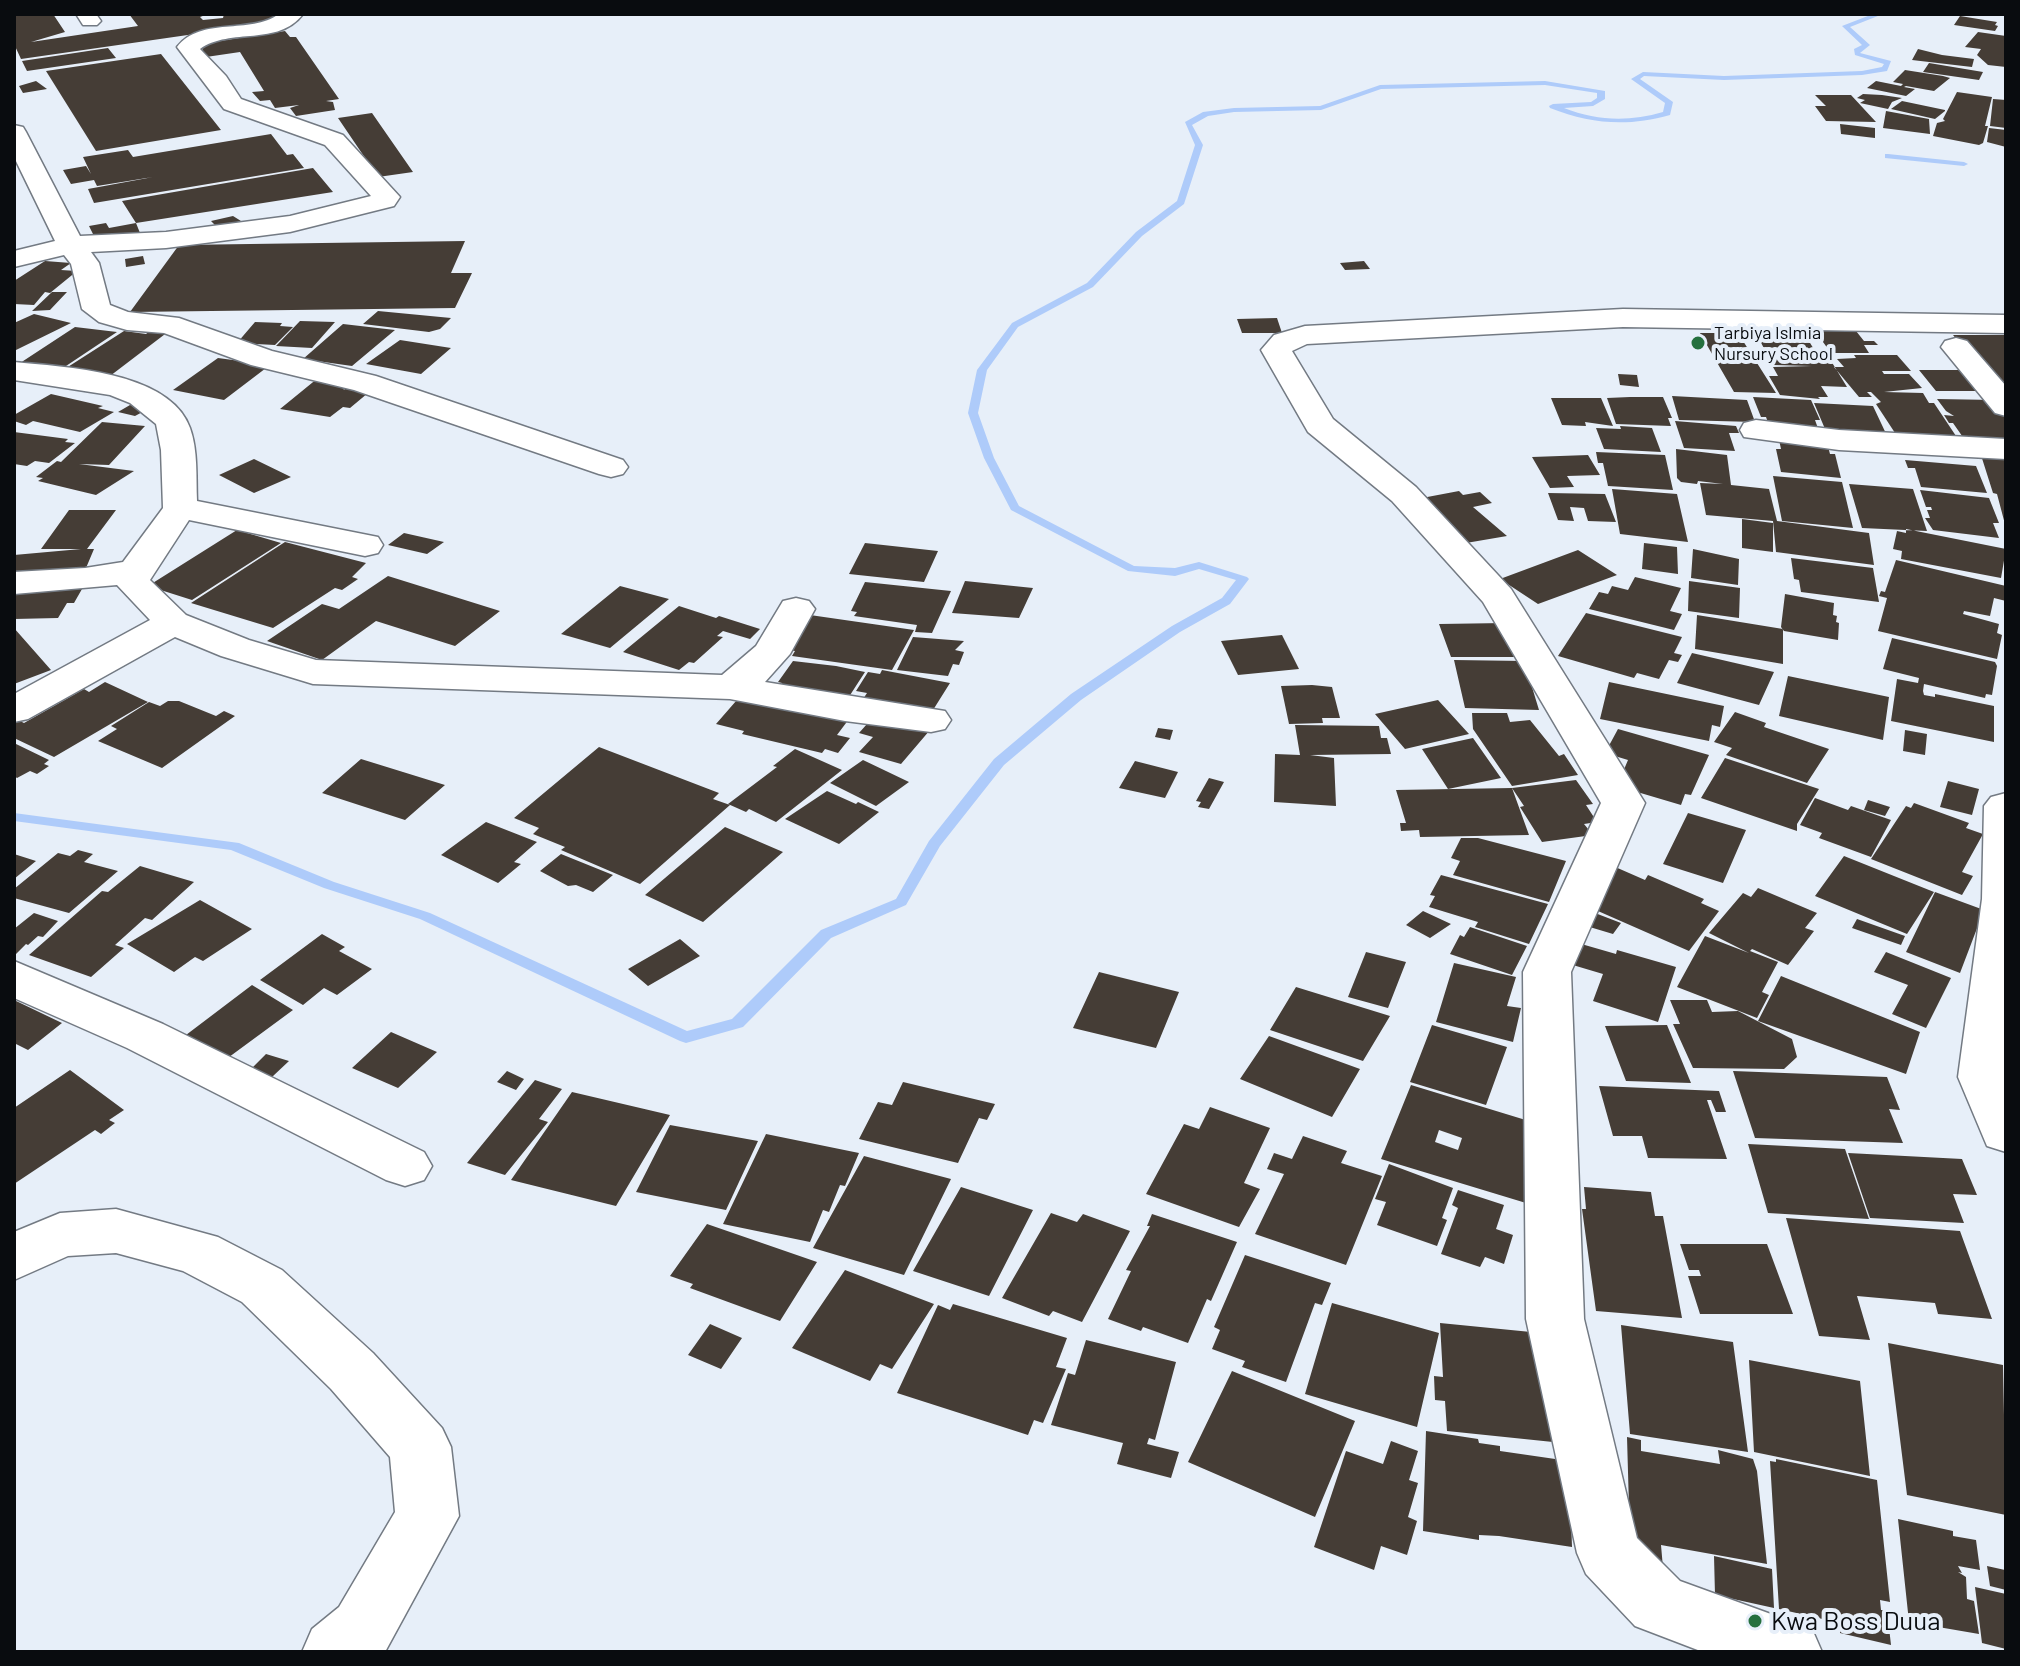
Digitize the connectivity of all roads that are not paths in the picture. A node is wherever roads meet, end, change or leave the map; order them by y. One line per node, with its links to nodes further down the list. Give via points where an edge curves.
1 (293, 14): 3 (street, via 276,26 202,39 188,47 199,67 216,79 225,100 334,140 381,187 385,200 255,229)
2 (14, 132): 3 (street)
3 (71, 245): 4 (street); 11 (street, via 85,263 97,309 109,316 168,324 262,358 365,383)
4 (14, 259)
5 (2006, 324): 27 (street, via 1623,318 1305,335 1276,350 1320,425 1404,494 1498,597 1623,803 1547,972 1555,1319 1609,1553 1658,1604)
6 (1956, 347): 8 (street)
7 (14, 371): 12 (street, via 122,388 152,403 172,422)
8 (2006, 406)
9 (1756, 430): 10 (street)
10 (2006, 449)
11 (611, 467)
12 (180, 508): 13 (street); 14 (street)
13 (365, 545)
14 (135, 571): 15 (street); 17 (street, via 136,587)
15 (14, 583)
16 (796, 609): 18 (street, via 767,661)
17 (173, 623): 18 (street, via 313,672); 19 (street)
18 (730, 687): 20 (street)
19 (14, 710)
20 (931, 720)
21 (2006, 806): 23 (street, via 2005,899 1983,1077)
22 (14, 978): 24 (street, via 145,1036)
23 (2006, 1132)
24 (405, 1166)
25 (14, 1258): 26 (street, via 60,1235 116,1231 198,1253 262,1286 352,1371 420,1447 427,1516 362,1629)
26 (336, 1652)
27 (1788, 1652)

